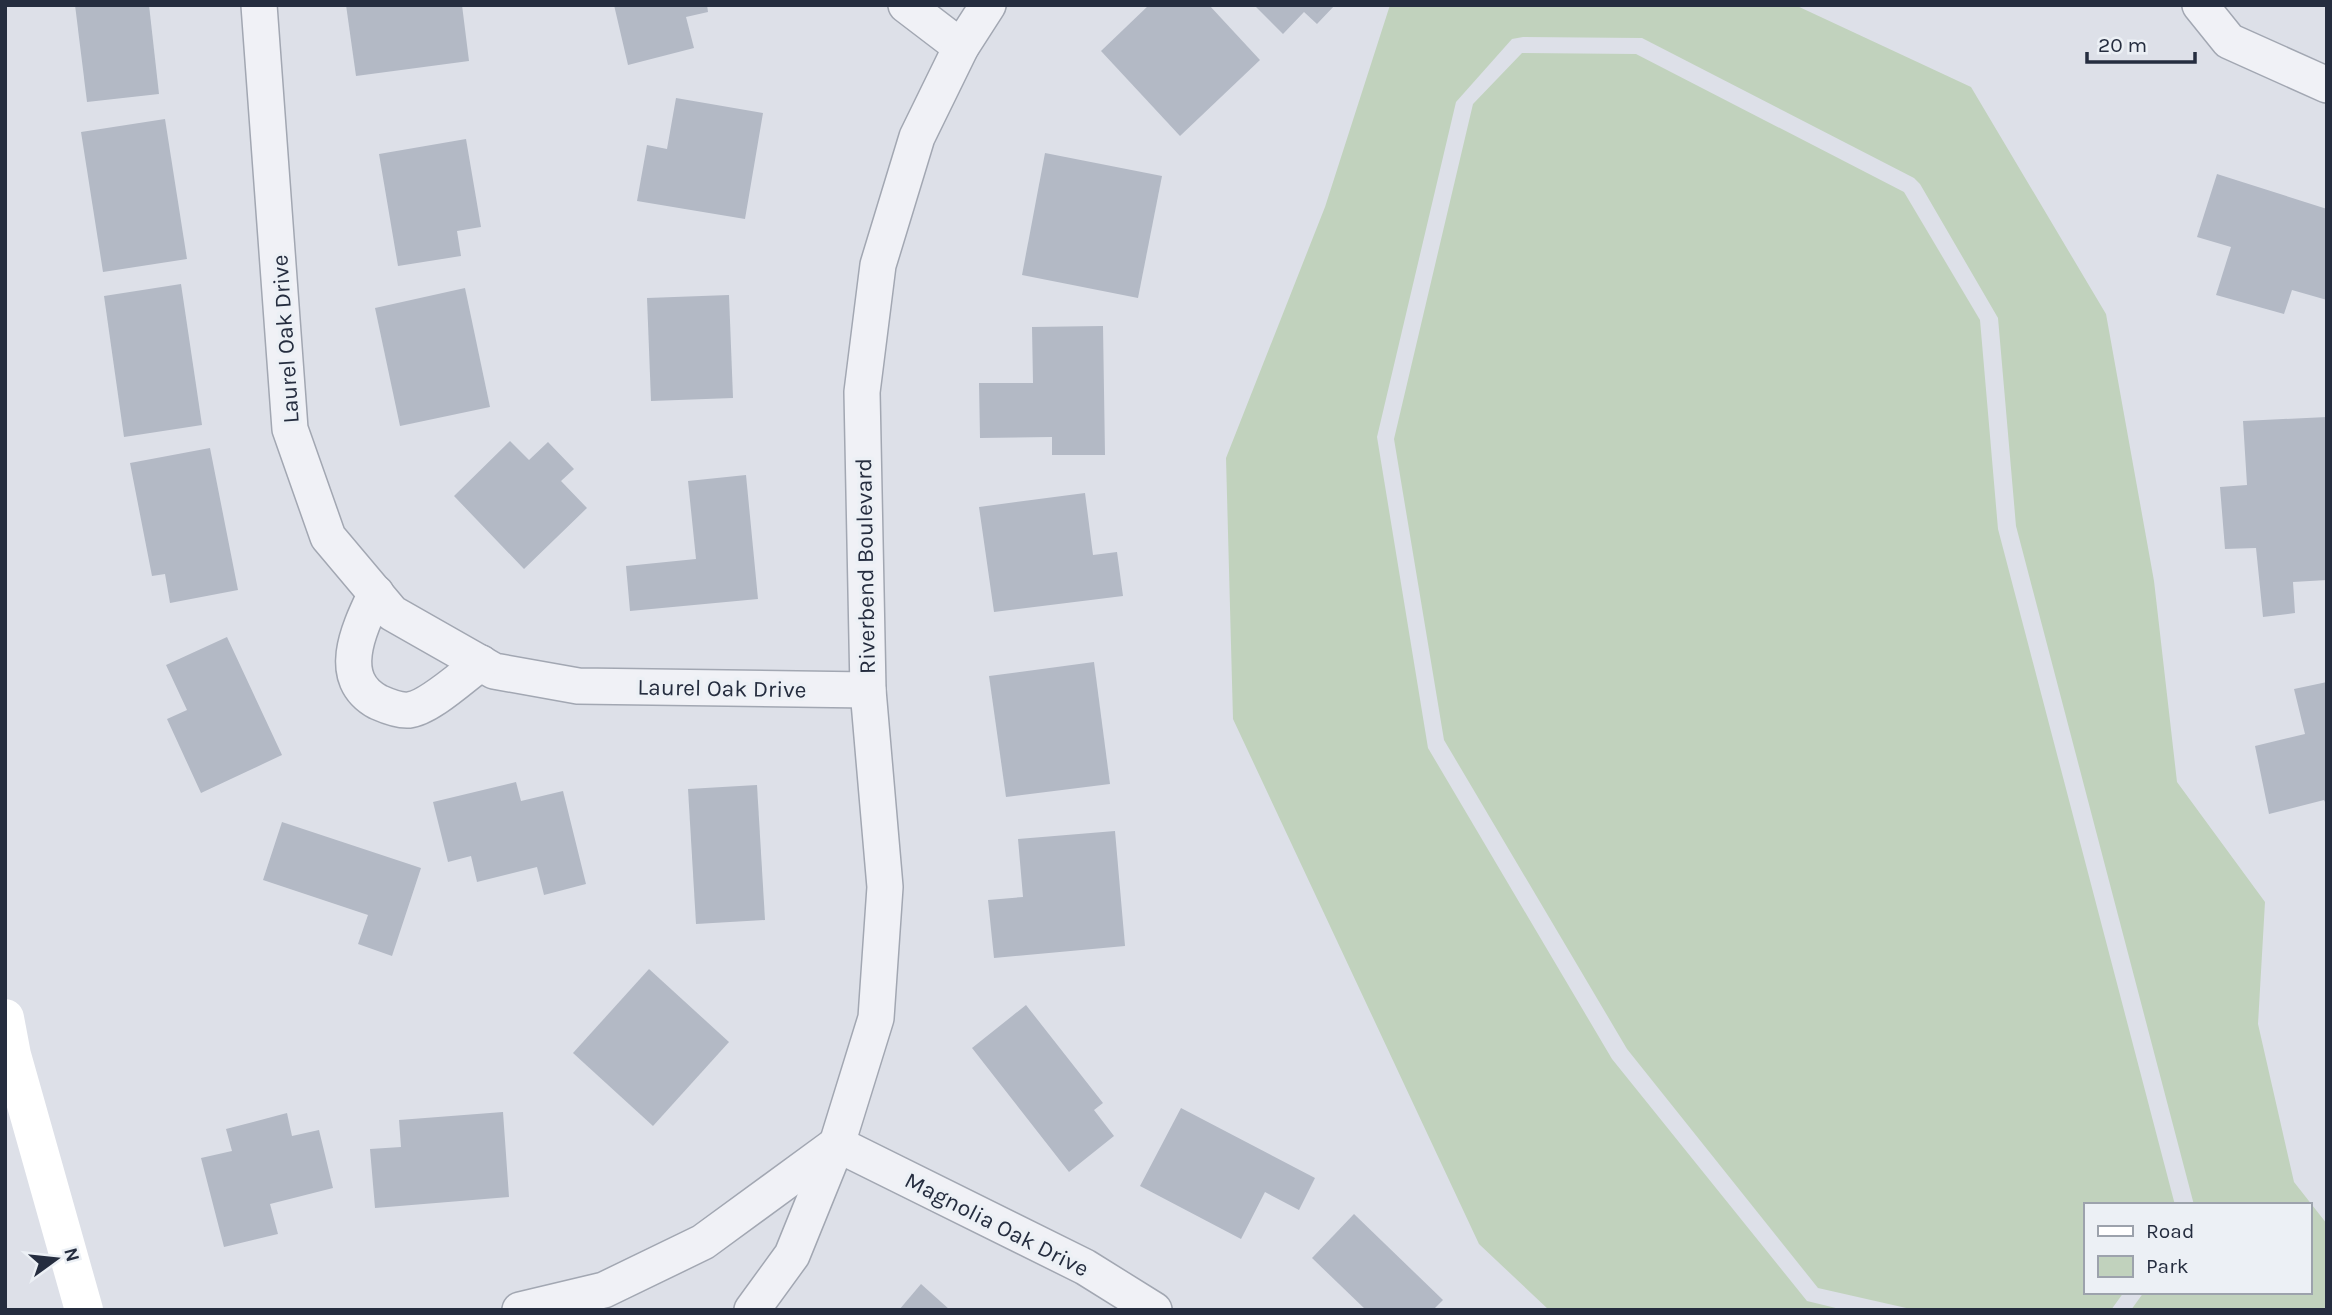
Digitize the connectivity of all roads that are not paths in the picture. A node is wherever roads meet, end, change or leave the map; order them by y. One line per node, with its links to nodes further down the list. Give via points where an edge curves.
1 (259, 5): 7 (street, Laurel Oak Drive, via 290,429 328,537)
2 (906, 5): 5 (street)
3 (988, 5): 5 (street, Riverbend Boulevard)
4 (2200, 5): 6 (street, via 2229,41)
5 (961, 47): 9 (street, Riverbend Boulevard, via 917,137 878,265 862,392)
6 (2327, 85)
7 (376, 593): 8 (street, Laurel Oak Drive, via 392,613); 8 (street, via 355,639 354,677 370,697 410,710 427,703)
8 (481, 663): 9 (street, Laurel Oak Drive, via 494,671 578,685)
9 (868, 690): 11 (street, Riverbend Boulevard, via 885,900 876,1018)
10 (5, 1018): 12 (main road)
11 (837, 1144): 13 (street, via 703,1242 604,1290); 14 (street, Riverbend Boulevard, via 792,1255); 15 (street, Magnolia Oak Drive, via 1085,1267)
12 (84, 1310)
13 (520, 1310)
14 (752, 1310)
15 (1154, 1310)

